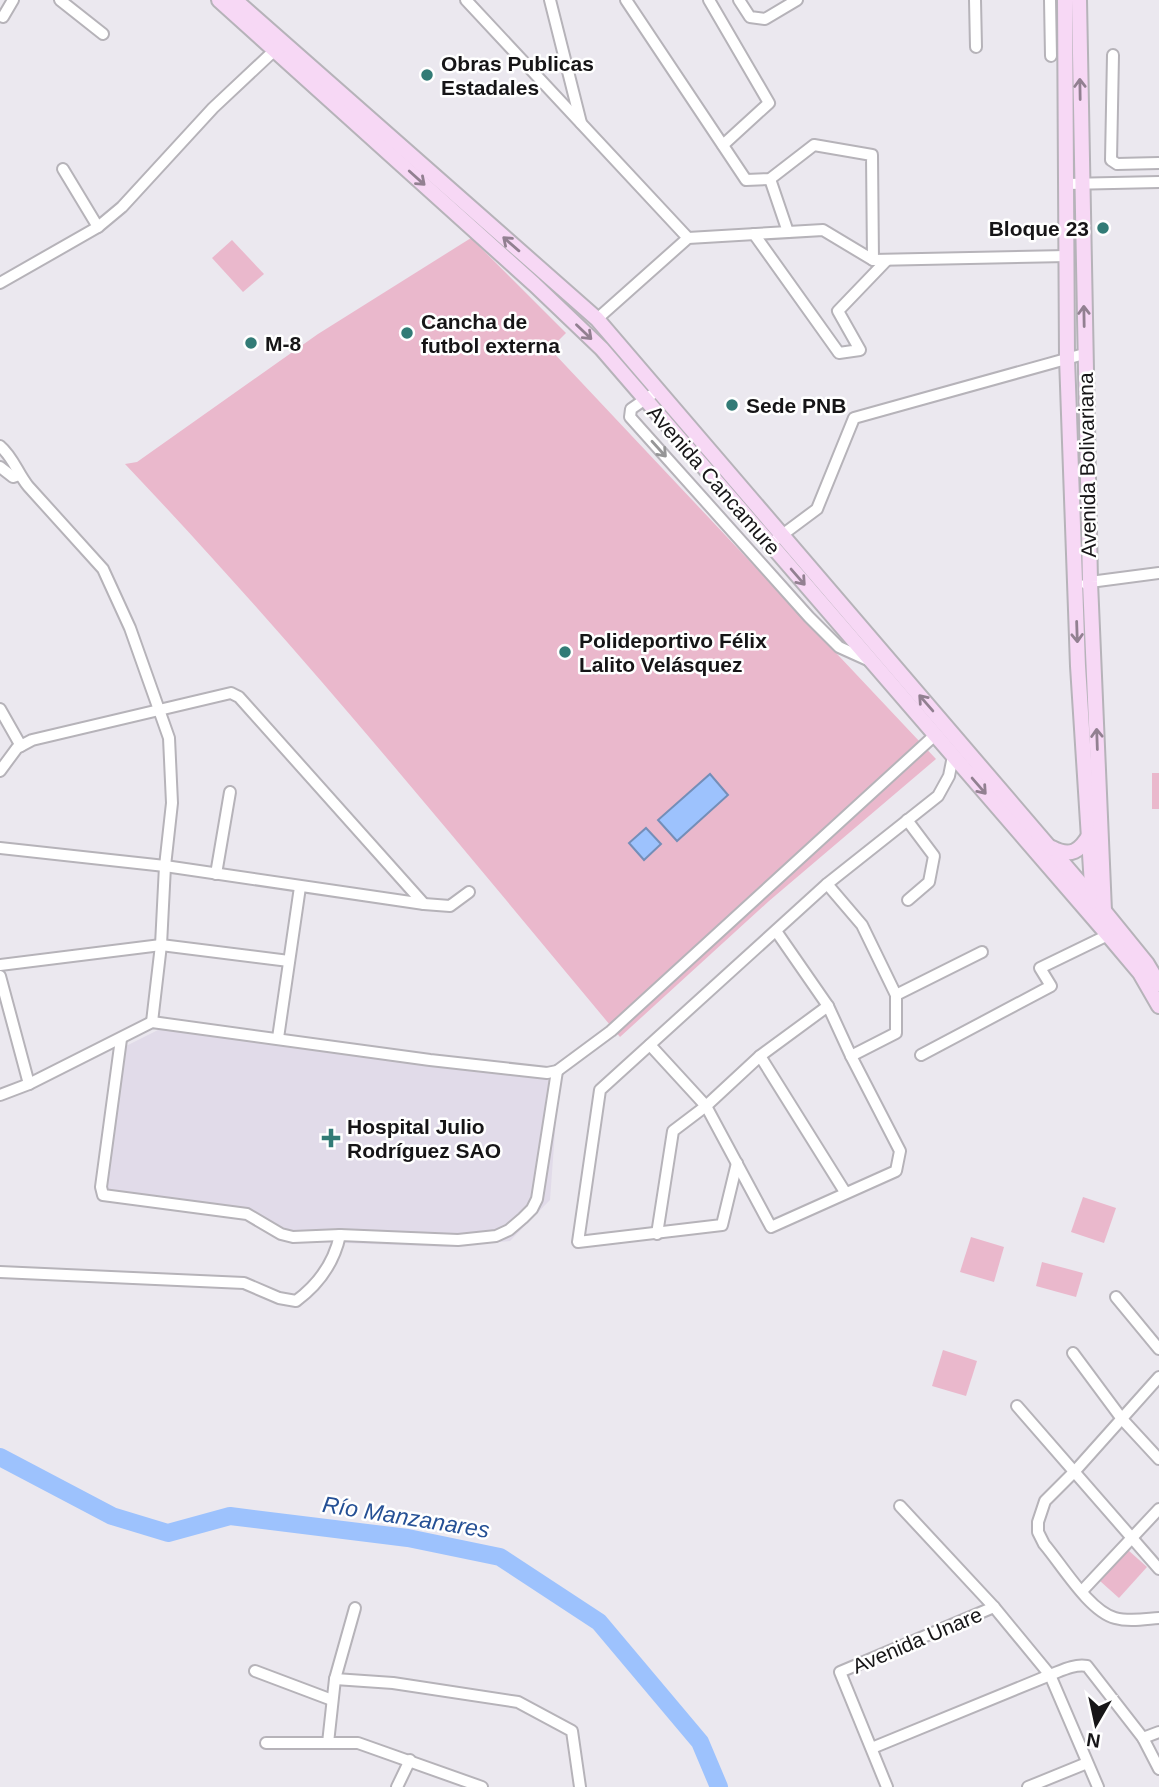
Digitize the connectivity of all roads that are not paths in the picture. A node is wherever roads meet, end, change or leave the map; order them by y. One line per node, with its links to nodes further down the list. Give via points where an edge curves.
1 (13, 0): 15 (street)
2 (60, 0): 16 (street)
3 (219, 0): 17 (main road, Avenida Cancamure)
4 (235, 0): 17 (main road, Avenida Cancamure)
5 (466, 0): 21 (street)
6 (626, 0): 22 (street)
7 (709, 0): 22 (street, via 769,103)
8 (739, 0): 9 (street, via 756,19 765,19)
9 (797, 0)
10 (975, 0): 18 (street)
11 (1050, 0): 20 (street)
12 (1065, 0): 27 (main road, Avenida Bolivariana)
13 (1079, 0): 28 (main road, Avenida Bolivariana, one-way to 13)
14 (555, 1): 21 (street)
15 (3, 17)
16 (103, 34)
17 (279, 46): 29 (street); 36 (main road, Avenida Cancamure, one-way to 17); 38 (main road, Avenida Cancamure, one-way to 38)
18 (976, 47)
19 (1112, 55): 23 (street, via 1111,160 1117,164)
20 (1051, 56)
21 (581, 123): 32 (street)
22 (723, 145): 25 (street, via 746,180)
23 (1159, 163)
24 (63, 169): 29 (street)
25 (770, 179): 30 (street); 34 (street, via 814,145 873,155)
26 (1159, 182): 28 (street)
27 (1067, 184): 28 (street); 33 (main road, Avenida Bolivariana)
28 (1082, 184): 40 (main road, Avenida Bolivariana, one-way to 28)
29 (99, 228): 37 (street)
30 (788, 232): 31 (street); 34 (street, via 823,230)
31 (754, 234): 32 (street); 35 (street, via 839,353 860,350 838,311)
32 (688, 238): 39 (street)
33 (1067, 256): 35 (street); 41 (main road, Avenida Bolivariana)
34 (873, 260): 35 (street)
35 (887, 260)
36 (545, 273): 38 (street); 39 (main road, Avenida Cancamure)
37 (0, 284)
38 (534, 284): 42 (main road, Avenida Cancamure, one-way to 42)
39 (597, 319): 42 (main road, Avenida Cancamure)
40 (1084, 354): 41 (street); 50 (main road, Avenida Bolivariana)
41 (1067, 358): 46 (street, via 855,418 817,509); 48 (main road, Avenida Bolivariana)
42 (651, 395): 46 (main road, Avenida Cancamure); 47 (main road, Avenida Cancamure); 52 (street, one-way to 52, via 631,409 630,417 809,617 839,647)
43 (0, 446): 45 (street)
44 (0, 467): 45 (street, via 13,477)
45 (19, 475): 55 (street, via 103,569 130,628)
46 (783, 535): 47 (street); 53 (main road, Avenida Cancamure)
47 (770, 544): 52 (main road, Avenida Cancamure, one-way to 52)
48 (1075, 572): 50 (street); 51 (main road, Avenida Bolivariana)
49 (1159, 573): 50 (street)
50 (1090, 582): 51 (street); 73 (main road, Avenida Bolivariana, one-way to 50)
51 (1076, 593): 62 (main road, Avenida Bolivariana, one-way to 62)
52 (872, 662): 53 (main road, Avenida Cancamure)
53 (899, 683): 56 (main road, Avenida Cancamure); 64 (main road, Avenida Cancamure, one-way to 53)
54 (0, 709): 57 (street)
55 (158, 709): 57 (street); 65 (street, via 169,738 171,776); 72 (street, via 231,693 239,697)
56 (935, 735): 58 (main road, Avenida Cancamure); 93 (street, via 611,1031)
57 (20, 746): 59 (street)
58 (953, 756): 61 (street, via 938,796); 73 (main road, Avenida Cancamure, one-way to 73)
59 (0, 771)
60 (230, 792): 66 (street)
61 (907, 820): 67 (street); 71 (street, via 934,856 929,881)
62 (1090, 834): 64 (main road, via 1075,852); 70 (main road, Avenida Bolivariana)
63 (0, 848): 65 (street)
64 (1051, 848): 70 (main road, Avenida Cancamure)
65 (165, 866): 66 (street); 75 (street)
66 (216, 874): 68 (street)
67 (827, 884): 74 (street); 83 (street, via 862,925)
68 (300, 887): 72 (street); 77 (street)
69 (469, 892): 72 (street, via 450,906)
70 (1093, 898): 73 (main road, Avenida Bolivariana)
71 (908, 900)
72 (424, 904)
73 (1103, 924): 78 (main road, Avenida Cancamure); 85 (main road, Avenida Cancamure); 90 (street, via 1040,968 1051,986)
74 (776, 931): 84 (street); 89 (street)
75 (161, 945): 77 (street); 79 (street); 86 (street)
76 (982, 952): 83 (street)
77 (289, 961): 87 (street)
78 (1147, 964): 80 (main road); 82 (main road, Avenida Cancamure)
79 (0, 965)
80 (1159, 975)
81 (0, 976): 94 (street)
82 (1159, 984)
83 (896, 995): 92 (street, via 896,1033)
84 (828, 1006): 91 (street); 92 (street)
85 (1159, 1006)
86 (152, 1022): 87 (street); 88 (street)
87 (278, 1038): 93 (street, via 430,1060)
88 (121, 1039): 94 (street); 100 (street, via 103,1195 247,1214 293,1237)
89 (650, 1045): 96 (street); 99 (street, via 600,1090 578,1242)
90 (921, 1055)
91 (760, 1056): 96 (street); 98 (street)
92 (851, 1056): 98 (street, via 900,1150 897,1171)
93 (557, 1071): 100 (street, via 540,1190 533,1209 509,1230 458,1240)
94 (29, 1084): 95 (street)
95 (0, 1095)
96 (706, 1106): 97 (street); 99 (street, via 673,1130)
97 (737, 1164): 98 (street, via 771,1227); 99 (street, via 722,1225)
98 (845, 1192)
99 (657, 1234)
100 (340, 1236): 101 (street, via 324,1275 296,1301 244,1283)
101 (0, 1272)
102 (1116, 1297): 103 (street)
103 (1159, 1349)
104 (1073, 1353): 107 (street)
105 (1159, 1377): 107 (street)
106 (1017, 1406): 109 (street)
107 (1122, 1419): 108 (street); 109 (street)
108 (1159, 1459)
109 (1075, 1471): 112 (street); 114 (street, via 1045,1501 1038,1532)
110 (900, 1506): 115 (street)
111 (1159, 1509): 112 (street)
112 (1132, 1537): 113 (street); 114 (street)
113 (1159, 1569)
114 (1082, 1591): 117 (street, via 1114,1618)
115 (994, 1607): 119 (street); 126 (street, Avenida Unare, via 840,1672)
116 (355, 1608): 120 (street)
117 (1159, 1618)
118 (255, 1671): 121 (street)
119 (1051, 1675): 123 (street, via 1087,1666); 126 (street); 128 (street)
120 (335, 1679): 121 (street); 132 (street, via 518,1702 572,1731)
121 (332, 1700): 125 (street)
122 (1159, 1732): 123 (street)
123 (1143, 1738): 129 (street)
124 (266, 1743): 125 (street)
125 (328, 1743): 127 (street, via 358,1743)
126 (872, 1748): 133 (street)
127 (410, 1760): 130 (street); 131 (street)
128 (1087, 1763): 134 (street); 135 (street)
129 (1159, 1769)
130 (397, 1787)
131 (482, 1787)
132 (580, 1787)
133 (887, 1787)
134 (1028, 1787)
135 (1098, 1787)

